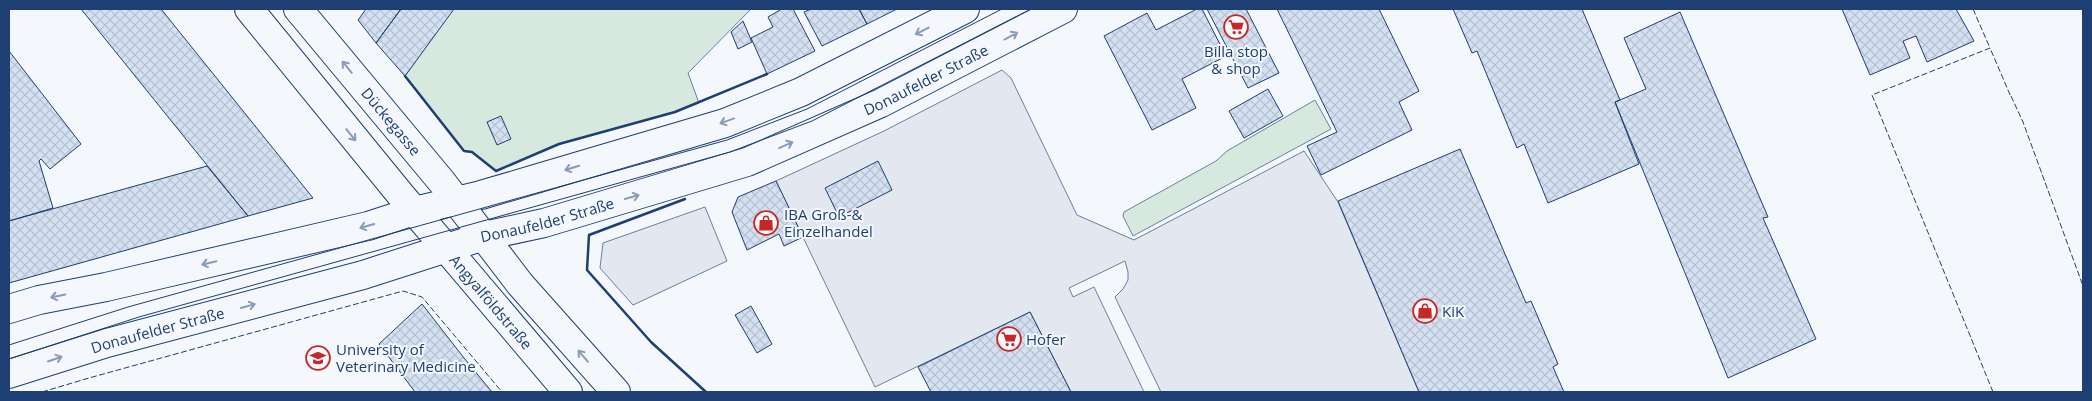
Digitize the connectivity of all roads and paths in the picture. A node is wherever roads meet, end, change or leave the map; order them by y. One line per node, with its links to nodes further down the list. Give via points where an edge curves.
1 (249, 9): 6 (main road, one-way to 6)
2 (298, 9): 5 (main road, Dückegasse, one-way to 2)
3 (966, 9): 5 (main road, one-way to 5, via 801,92 725,122)
4 (1063, 9): 7 (main road, Donaufelder Straße, one-way to 4, via 544,223 746,162 881,103)
5 (456, 200): 6 (main road); 7 (main road, Dückegasse)
6 (414, 211): 8 (main road, Angyalföldstraße); 9 (main road, one-way to 9, via 368,226 49,298)
7 (484, 236): 8 (main road, Donaufelder Straße); 12 (main road, one-way to 7, via 520,284)
8 (445, 248): 10 (main road, Donaufelder Straße, one-way to 8, via 107,343 363,275); 11 (main road, Angyalföldstraße)
9 (9, 310)
10 (9, 374)
11 (568, 392)
12 (616, 392)

